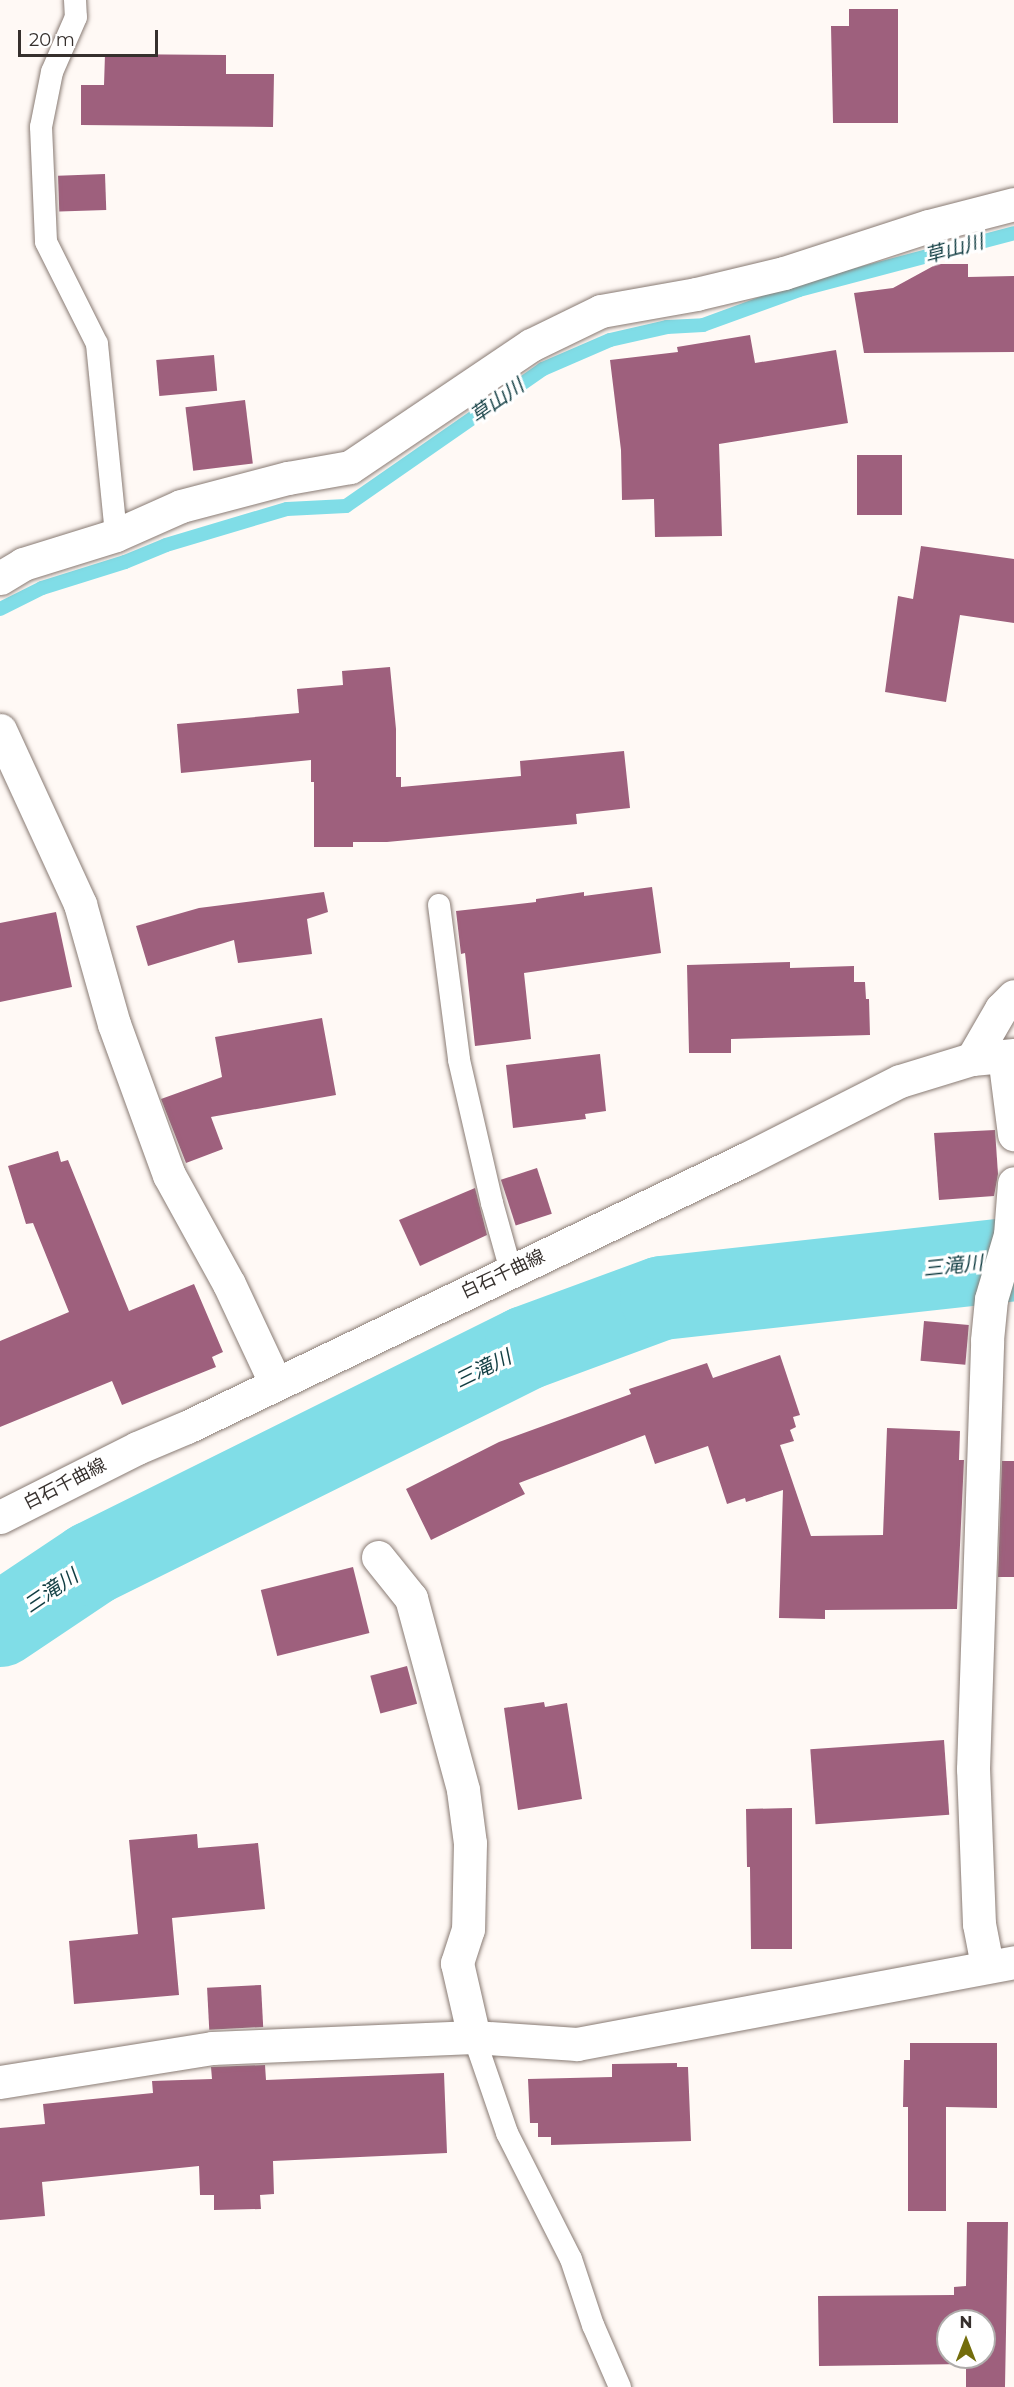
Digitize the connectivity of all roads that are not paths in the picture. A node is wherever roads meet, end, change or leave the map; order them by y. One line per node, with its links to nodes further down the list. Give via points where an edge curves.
1 (75, 0): 3 (lane, via 76,17 52,72 40,127 46,242 97,344)
2 (1014, 204): 3 (street, via 929,226 783,273 601,311 531,345 350,467 288,478 181,506)
3 (116, 535): 4 (street, via 23,564)
4 (0, 578)
5 (0, 730): 13 (street, via 80,904 114,1024 169,1175 230,1284)
6 (439, 905): 12 (lane, via 459,1060)
7 (1014, 996): 9 (street, via 1001,1009)
8 (1009, 1055): 9 (street, 白石千曲線); 10 (street)
9 (972, 1059): 12 (street, 白石千曲線, via 900,1081)
10 (1014, 1134)
11 (1014, 1183): 16 (street, via 1010,1235 991,1299 973,1769 979,1924)
12 (511, 1271): 13 (street, 白石千曲線)
13 (275, 1382): 14 (street, 白石千曲線)
14 (0, 1516)
15 (378, 1557): 17 (street, via 411,1598 463,1790 470,1843 468,1929 457,1963)
16 (1000, 1964): 17 (street, via 577,2044)
17 (474, 2037): 18 (street, via 212,2048); 19 (lane, via 507,2133 571,2259 593,2325)
18 (0, 2082)
19 (620, 2387)

